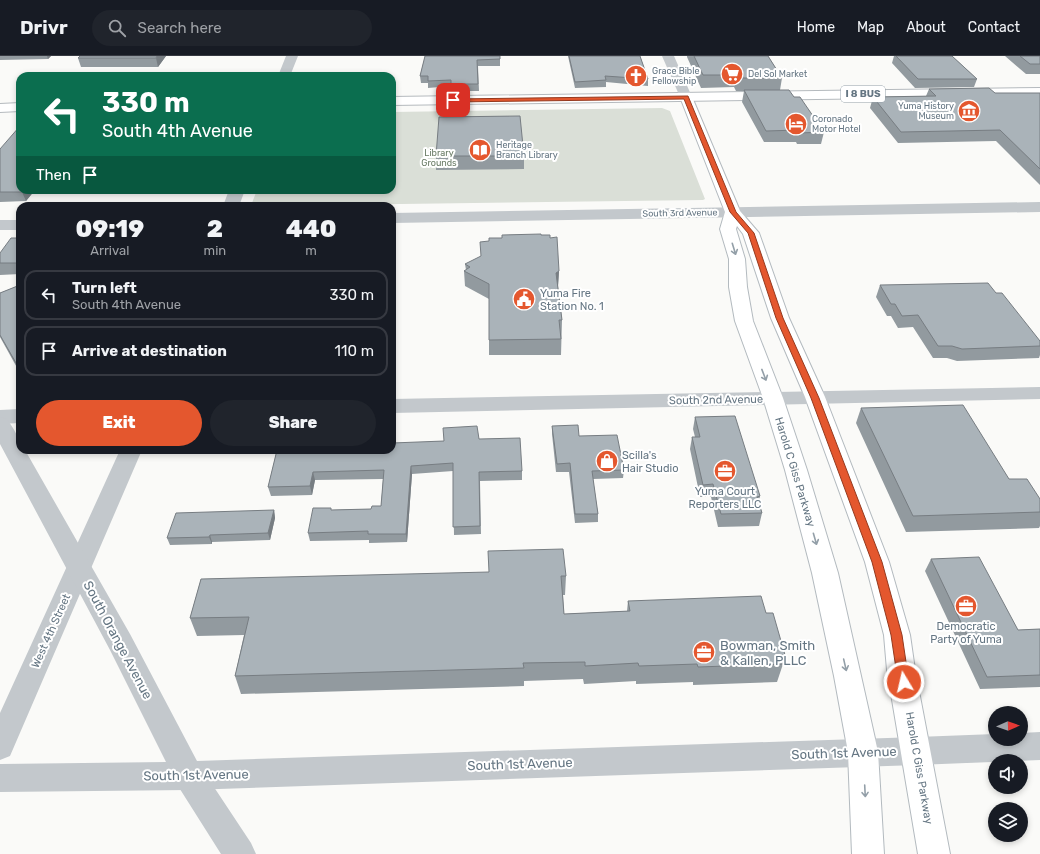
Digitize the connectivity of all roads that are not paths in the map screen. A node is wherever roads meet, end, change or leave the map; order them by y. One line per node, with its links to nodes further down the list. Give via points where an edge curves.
1 (292, 56): 3 (street)
2 (668, 56): 5 (street)
3 (286, 72)
4 (1040, 92): 5 (main road, I 8 BUS)
5 (686, 97): 6 (main road, I 8 BUS); 10 (main road, Harold C Giss Parkway)
6 (396, 101)
7 (16, 107): 8 (main road)
8 (0, 108)
9 (1040, 207): 10 (street, South 3rd Avenue)
10 (733, 212): 11 (street, South 3rd Avenue); 15 (main road, Harold C Giss Parkway, one-way to 15, via 728,229 737,260 738,287 744,321); 16 (main road, Harold C Giss Parkway, via 751,233 780,318)
11 (396, 218)
12 (0, 225): 13 (street)
13 (16, 225)
14 (1040, 393): 16 (street, South 2nd Avenue)
15 (773, 398): 16 (street, South 2nd Avenue); 17 (street, South 2nd Avenue); 28 (main road, Harold C Giss Parkway, one-way to 28, via 825,574)
16 (815, 398): 27 (main road, Harold C Giss Parkway, via 877,562 897,635 901,670)
17 (396, 406)
18 (16, 416): 19 (street)
19 (0, 417)
20 (0, 424): 21 (street, South Orange Avenue)
21 (16, 453)
22 (17, 454): 24 (street, South Orange Avenue)
23 (129, 454): 24 (street, West 4th Street)
24 (79, 567): 25 (street, West 4th Street); 29 (street, South Orange Avenue)
25 (0, 746)
26 (1040, 746): 27 (street, South 1st Avenue)
27 (917, 751): 28 (street, South 1st Avenue); 33 (main road, Harold C Giss Parkway)
28 (863, 752): 29 (street, South 1st Avenue); 32 (main road, Harold C Giss Parkway, one-way to 32)
29 (189, 776): 30 (street, South 1st Avenue); 31 (street, South Orange Avenue)
30 (0, 778)
31 (240, 854)
32 (868, 854)
33 (934, 854)

